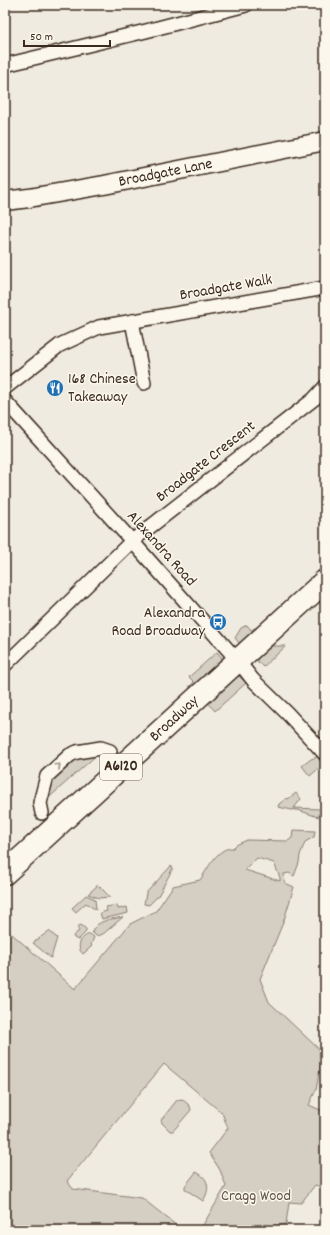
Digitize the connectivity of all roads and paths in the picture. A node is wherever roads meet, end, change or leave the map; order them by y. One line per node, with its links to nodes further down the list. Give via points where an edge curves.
1 (246, 5): 2 (street)
2 (5, 65)
3 (325, 141): 4 (street, Broadgate Lane, via 104,185)
4 (5, 201)
5 (325, 288): 6 (street, Broadgate Walk)
6 (132, 321): 7 (street); 9 (street, Broadgate Walk, via 99,327 60,345)
7 (144, 383)
8 (325, 387): 11 (street, Broadgate Crescent, via 314,399)
9 (5, 388)
10 (5, 401): 11 (street, Alexandra Road)
11 (132, 541): 13 (street, Alexandra Road); 14 (street, Broadgate Crescent)
12 (325, 581): 13 (highway, Broadway / A6120)
13 (238, 661): 16 (street, Alexandra Road, via 253,680 288,713); 18 (highway, Broadway / A6120)
14 (5, 665)
15 (110, 751): 17 (street, one-way to 15, via 40,803 47,776 70,755 101,748)
16 (325, 754)
17 (42, 813)
18 (5, 873)

